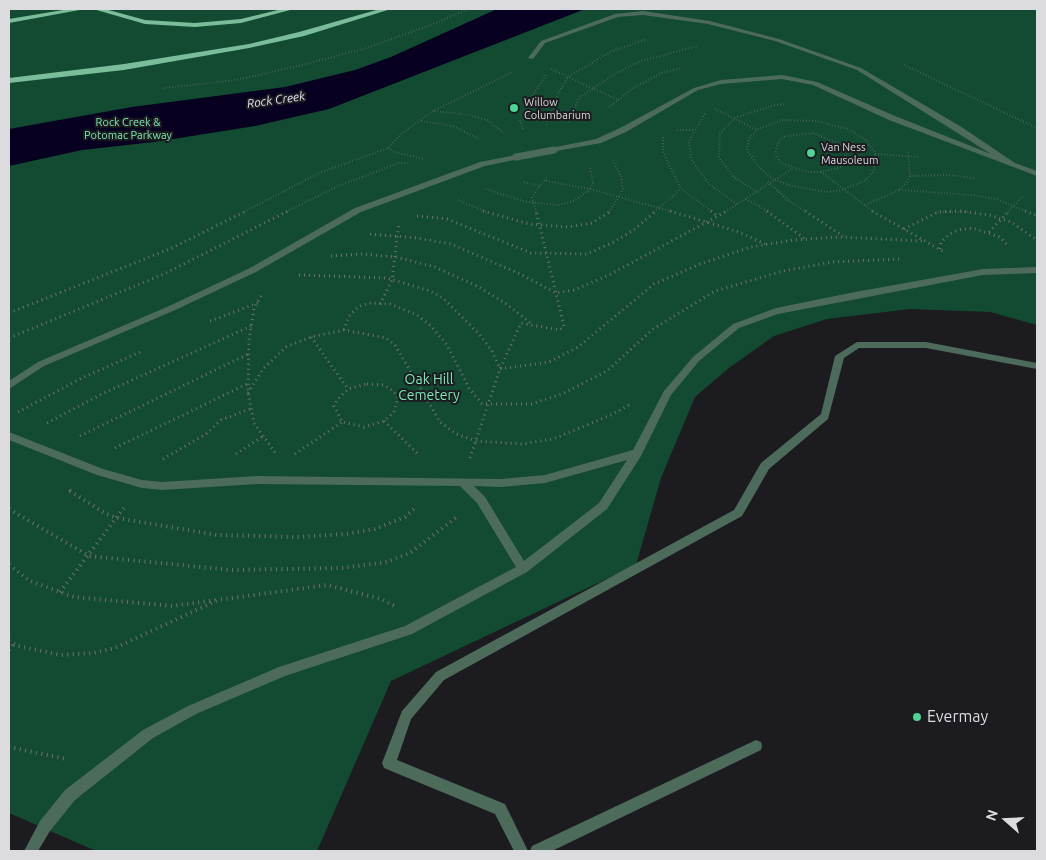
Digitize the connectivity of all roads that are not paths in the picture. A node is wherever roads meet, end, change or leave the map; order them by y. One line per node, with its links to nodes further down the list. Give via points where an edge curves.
1 (81, 9): 5 (main road)
2 (97, 9): 3 (main road, via 133,20 162,24 218,24)
3 (290, 9)
4 (387, 9): 7 (main road, via 248,46 124,67)
5 (9, 21)
6 (532, 58): 8 (lane, via 543,42 617,15 643,13 708,22 777,40 859,68)
7 (9, 81)
8 (1012, 164): 9 (lane); 12 (lane, bridge, via 892,118 815,83 782,77 721,82 696,89 598,141 483,164 345,216 253,270 41,364)
9 (1037, 174)
10 (1037, 270): 14 (lane, via 971,274 776,311 736,326 696,359 667,393)
11 (1037, 366): 19 (lane, via 926,345 857,345 840,356 825,416 765,466 738,513 440,676 406,715 390,763 500,809)
12 (9, 386)
13 (14, 437): 15 (lane, via 83,465 139,483 162,486 257,480)
14 (637, 453): 15 (lane, via 545,479); 16 (lane, via 603,506)
15 (462, 482): 16 (lane, via 481,500)
16 (523, 569): 18 (lane, via 408,630 284,670 192,710 148,734 70,795 45,826)
17 (756, 746): 20 (lane)
18 (31, 851)
19 (521, 851)
20 (537, 851)

